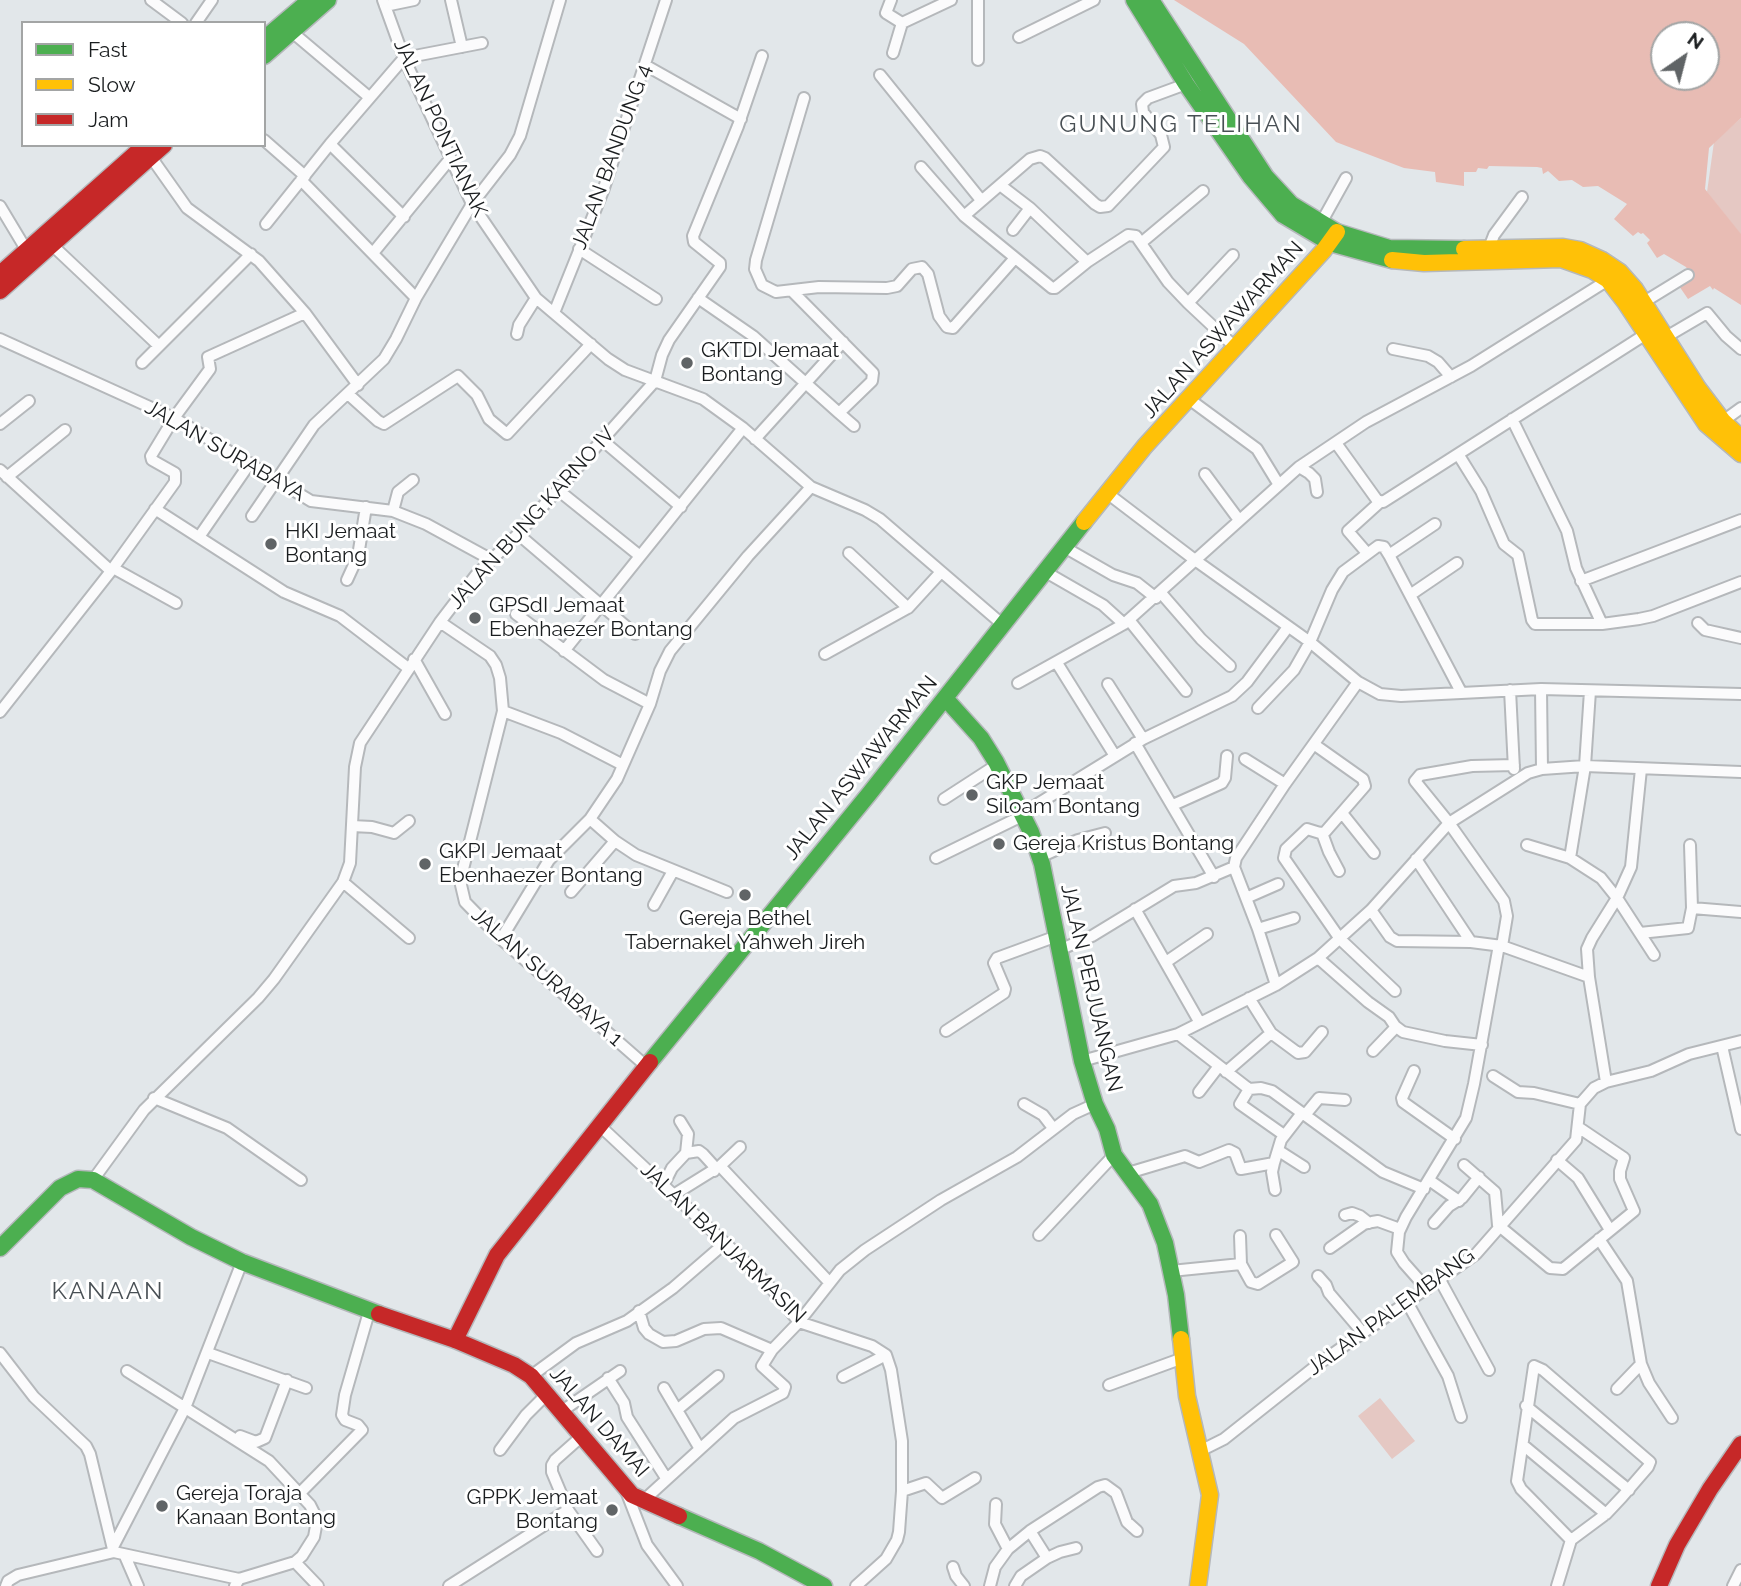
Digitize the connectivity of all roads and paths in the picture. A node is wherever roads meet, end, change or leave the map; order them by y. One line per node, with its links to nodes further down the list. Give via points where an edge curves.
1 (151, 0): 17 (street)
2 (212, 0): 18 (street)
3 (310, 0): 20 (street)
4 (328, 0): 19 (street)
5 (414, 0): 15 (street)
6 (451, 0): 23 (street)
7 (560, 0): 46 (street, via 520,136)
8 (666, 0): 29 (street, JALAN BANDUNG 4)
9 (891, 0): 16 (street, via 886,12)
10 (951, 0): 16 (street)
11 (978, 0): 28 (street)
12 (1094, 0): 21 (street)
13 (1134, 0): 31 (street)
14 (1151, 0): 51 (street, via 1266,177 1291,204)
15 (384, 3): 27 (street, JALAN PONTIANAK)
16 (896, 20): 24 (street)
17 (179, 21)
18 (197, 21)
19 (292, 32): 25 (street); 32 (street)
20 (266, 36)
21 (1019, 37)
22 (482, 43): 23 (street)
23 (461, 47): 27 (street)
24 (892, 53)
25 (266, 55)
26 (762, 56): 34 (street)
27 (404, 58): 32 (street); 38 (street, JALAN PONTIANAK)
28 (978, 60)
29 (645, 65): 34 (street); 58 (street, JALAN BANDUNG 4)
30 (880, 75): 45 (street)
31 (1186, 84): 42 (street, via 1142,104 1165,141 1164,147 1108,206 1100,207 1040,156); 54 (street, via 1277,209 1302,228)
32 (369, 97): 36 (street)
33 (804, 99): 69 (street, via 755,269 762,285 776,292)
34 (741, 118): 72 (street, via 693,236 721,265)
35 (266, 142): 40 (street)
36 (330, 144): 40 (street); 50 (street)
37 (148, 151): 56 (street); 59 (street); 61 (street, via 187,208)
38 (450, 159): 46 (street, JALAN PONTIANAK); 50 (street)
39 (921, 167): 49 (street)
40 (303, 178): 52 (street); 60 (street)
41 (1346, 178): 51 (street)
42 (1000, 184): 45 (street); 48 (street)
43 (1203, 191): 55 (street)
44 (1522, 197): 57 (street)
45 (981, 200): 49 (street)
46 (472, 204): 70 (street); 71 (street, JALAN PONTIANAK)
47 (0, 206): 59 (street)
48 (1030, 208): 53 (street); 64 (street)
49 (967, 214): 63 (street)
50 (404, 217): 60 (street)
51 (1321, 223): 54 (street)
52 (266, 224)
53 (1013, 230)
54 (1333, 238): 57 (street, via 1389,248); 67 (street, via 1396,261 1560,259); 84 (street, JALAN ASWAWARMAN)
55 (1142, 243): 64 (street, via 1128,235); 74 (street)
56 (52, 245): 68 (street); 83 (street)
57 (1489, 248): 77 (street, via 1580,250 1620,272)
58 (579, 249): 73 (street); 76 (street, JALAN BANDUNG 4)
59 (27, 251): 65 (street)
60 (373, 253): 70 (street)
61 (251, 254): 75 (street); 83 (street)
62 (1233, 255): 74 (street)
63 (1015, 258): 64 (street, via 1052,288); 69 (street, via 953,328 939,316 926,270 917,266 892,287)
64 (1087, 262)
65 (0, 274)
66 (1689, 275): 77 (street)
67 (1608, 280): 77 (street); 88 (street)
68 (0, 291)
69 (792, 291): 81 (street)
70 (416, 298): 91 (street, via 389,351)
71 (536, 298): 76 (street, JALAN PONTIANAK); 78 (street)
72 (698, 298): 89 (street, via 665,347); 90 (street, via 753,336)
73 (656, 299)
74 (1188, 303): 84 (street)
75 (305, 313): 91 (street); 97 (street, via 209,356 210,369)
76 (554, 313): 82 (street, JALAN PONTIANAK)
77 (1645, 318): 79 (street); 98 (street); 109 (street, via 1706,424)
78 (517, 334)
79 (1666, 337): 86 (street, via 1707,313); 99 (street)
80 (0, 339): 97 (street, JALAN SURABAYA)
81 (843, 342): 90 (street); 96 (street, via 873,377)
82 (590, 344): 89 (street, JALAN PONTIANAK, via 625,370); 92 (street, via 507,434 489,419 477,396 458,376 384,424)
83 (159, 346): 87 (street)
84 (1236, 348): 93 (street, JALAN ASWAWARMAN)
85 (1393, 349): 88 (street, via 1428,356)
86 (1741, 349)
87 (142, 363)
88 (1451, 377): 107 (street, via 1402,401)
89 (656, 381): 102 (street, JALAN PONTIANAK, via 703,399); 106 (street, JALAN BUNG KARNO IV)
90 (804, 383): 96 (street); 105 (street)
91 (358, 385): 92 (street)
92 (348, 394): 115 (street, via 314,425)
93 (1189, 398): 116 (street, via 1257,449); 120 (street, JALAN ASWAWARMAN)
94 (29, 401): 100 (street)
95 (1741, 408): 99 (street)
96 (839, 413): 101 (street)
97 (174, 418): 110 (street, JALAN SURABAYA); 124 (street, via 152,460 176,477)
98 (1512, 419): 108 (street); 144 (street, via 1567,531)
99 (1723, 421): 104 (street)
100 (0, 424)
101 (854, 426)
102 (743, 428): 105 (street, JALAN PONTIANAK); 123 (street)
103 (65, 430): 112 (street)
104 (1741, 438)
105 (755, 439): 117 (street, JALAN PONTIANAK)
106 (602, 440): 118 (street, JALAN BUNG KARNO IV); 123 (street)
107 (1336, 443): 111 (street); 121 (street)
108 (1458, 454): 121 (street); 156 (street, via 1481,491 1504,544 1515,552 1533,623)
109 (1741, 454)
110 (250, 463): 115 (street, JALAN SURABAYA); 131 (street)
111 (1299, 467): 116 (street); 119 (street, via 1315,479)
112 (4, 474): 140 (street)
113 (1205, 474): 127 (street)
114 (413, 480): 125 (street, via 398,492)
115 (277, 481): 122 (street, JALAN SURABAYA, via 311,501); 126 (street)
116 (1279, 485): 127 (street)
117 (811, 487): 142 (street, JALAN PONTIANAK, via 880,519); 176 (street, via 678,640 660,671)
118 (558, 490): 130 (street, JALAN BUNG KARNO IV); 136 (street)
119 (1317, 492)
120 (1107, 493): 132 (street, JALAN ASWAWARMAN); 138 (street)
121 (1380, 502): 135 (street, via 1348,531)
122 (366, 507): 125 (street, JALAN SURABAYA); 143 (street, via 358,556)
123 (681, 507): 136 (street)
124 (155, 509): 131 (street); 140 (street)
125 (393, 511): 137 (street, JALAN SURABAYA)
126 (253, 516)
127 (1239, 520): 138 (street)
128 (1741, 520): 144 (street)
129 (1436, 524): 133 (street)
130 (518, 534): 137 (street, JALAN BUNG KARNO IV); 149 (street)
131 (198, 537): 164 (street, via 284,592 340,616)
132 (1064, 547): 141 (street, JALAN ASWAWARMAN); 146 (street)
133 (1385, 550): 135 (street); 147 (street)
134 (849, 553): 150 (street)
135 (1367, 553): 160 (street, via 1337,580)
136 (640, 556): 149 (street)
137 (492, 561): 152 (street, JALAN BUNG KARNO IV)
138 (1195, 561): 146 (street); 157 (street)
139 (1457, 563): 147 (street)
140 (112, 569): 148 (street); 178 (street)
141 (1044, 571): 153 (street); 155 (street, JALAN ASWAWARMAN)
142 (941, 572): 150 (street); 155 (street, JALAN PONTIANAK)
143 (347, 580)
144 (1581, 581): 156 (street)
145 (1741, 582): 156 (street, via 1653,616)
146 (1158, 595): 153 (street); 165 (street)
147 (1410, 595): 173 (street)
148 (176, 603)
149 (600, 605): 158 (street); 161 (street)
150 (908, 608): 162 (street)
151 (516, 614): 161 (street)
152 (440, 622): 164 (street, JALAN BUNG KARNO IV); 179 (street, JALAN SURABAYA 1, via 494,660)
153 (1126, 622): 163 (street); 171 (street)
154 (1698, 623): 159 (street, via 1704,630)
155 (1002, 624): 175 (street, JALAN ASWAWARMAN)
156 (1602, 624)
157 (1288, 626): 160 (street); 181 (street, via 1232,696)
158 (635, 634)
159 (1741, 638)
160 (1310, 642): 166 (street); 177 (street, via 1290,676)
161 (564, 650): 176 (street, via 604,680)
162 (825, 654)
163 (1057, 663): 167 (street); 183 (street)
164 (411, 664): 180 (street); 202 (street, JALAN BUNG KARNO IV, via 360,743)
165 (1230, 666)
166 (1359, 682): 173 (street, via 1390,696); 182 (street)
167 (1018, 683)
168 (1108, 684): 181 (street)
169 (1541, 689): 170 (street); 172 (street); 190 (street)
170 (1510, 690): 173 (street); 188 (street)
171 (1186, 691)
172 (1590, 691): 174 (street); 189 (street)
173 (1461, 692)
174 (1741, 694)
175 (945, 698): 186 (street, JALAN PERJUANGAN); 256 (street, JALAN ASWAWARMAN)
176 (650, 704): 187 (street)
177 (1258, 708)
178 (0, 712)
179 (503, 712): 187 (street, via 561,733); 233 (street, JALAN SURABAYA 1, via 461,885 470,909)
180 (445, 714)
181 (1139, 741): 183 (street); 196 (street)
182 (1315, 745): 194 (street); 197 (street, via 1365,782)
183 (1115, 755): 198 (street)
184 (1227, 755): 196 (street, via 1222,783)
185 (1245, 759): 194 (street)
186 (998, 764): 195 (street); 198 (street, JALAN PERJUANGAN)
187 (623, 765): 199 (street)
188 (1514, 765): 193 (street); 201 (street, via 1479,765 1418,776 1416,784)
189 (1585, 766): 190 (street); 191 (street); 211 (street)
190 (1542, 769): 193 (street)
191 (1641, 769): 192 (street); 222 (street, via 1634,854)
192 (1741, 772)
193 (1513, 783): 201 (street)
194 (1285, 784): 213 (street, via 1242,846)
195 (944, 799)
196 (1173, 805): 216 (street)
197 (1342, 813): 204 (street); 208 (street)
198 (1023, 814): 209 (street, JALAN PERJUANGAN); 210 (street)
199 (590, 819): 205 (street); 233 (street, via 549,860)
200 (409, 821): 202 (street, via 394,833)
201 (1449, 823): 212 (street); 237 (street, via 1504,901)
202 (352, 826): 217 (street, JALAN BUNG KARNO IV, via 350,863)
203 (1105, 833): 209 (street)
204 (1322, 834): 215 (street); 234 (street, via 1307,829 1286,849 1284,858)
205 (615, 841): 214 (street); 219 (street)
206 (1527, 845): 211 (street)
207 (1690, 845): 224 (street)
208 (1374, 852)
209 (1040, 857): 236 (street, JALAN PERJUANGAN)
210 (936, 858)
211 (1570, 858): 222 (street, via 1601,878)
212 (1416, 859): 226 (street); 235 (street)
213 (1234, 867): 216 (street); 221 (street)
214 (673, 870): 220 (street); 223 (street)
215 (1339, 871)
216 (1214, 877): 225 (street, via 1174,886)
217 (343, 882): 232 (street); 263 (street, JALAN BUNG KARNO IV, via 274,979)
218 (1278, 884): 221 (street)
219 (571, 892)
220 (727, 892)
221 (1246, 898): 229 (street)
222 (1617, 898): 230 (street); 241 (street, via 1589,943)
223 (654, 905)
224 (1692, 908): 227 (street); 230 (street, via 1686,929)
225 (1135, 909): 236 (street, via 1092,936); 240 (street)
226 (1371, 909): 234 (street); 235 (street, via 1397,941)
227 (1741, 912)
228 (1294, 918): 229 (street)
229 (1258, 929): 242 (street)
230 (1640, 933): 238 (street)
231 (1207, 934): 240 (street)
232 (409, 938)
233 (501, 939): 256 (street, JALAN SURABAYA 1)
234 (1340, 939): 239 (street); 243 (street)
235 (1471, 942): 237 (street)
236 (1058, 943): 247 (street, via 997,958 994,963 1004,993); 255 (street, JALAN PERJUANGAN)
237 (1504, 947): 241 (street); 252 (street)
238 (1654, 955)
239 (1318, 958): 242 (street); 246 (street)
240 (1166, 962): 245 (street)
241 (1589, 977): 260 (street)
242 (1276, 985): 244 (street)
243 (1395, 990)
244 (1249, 998): 245 (street); 249 (street)
245 (1200, 1023): 250 (street)
246 (1396, 1027): 252 (street, via 1411,1034); 254 (street)
247 (946, 1031)
248 (1322, 1032): 249 (street, via 1300,1054)
249 (1271, 1033): 257 (street)
250 (1178, 1034): 255 (street); 257 (street)
251 (1741, 1041): 253 (street)
252 (1482, 1045): 275 (street, via 1466,1118)
253 (1723, 1046): 260 (street); 273 (street)
254 (1373, 1051)
255 (1082, 1061): 266 (street, JALAN PERJUANGAN)
256 (646, 1066): 270 (street, JALAN ASWAWARMAN)
257 (1222, 1069): 261 (street); 262 (street)
258 (1414, 1071): 275 (street, via 1403,1102)
259 (1493, 1076): 267 (street, via 1518,1092)
260 (1606, 1082): 267 (street)
261 (1249, 1089): 268 (street, via 1269,1090); 274 (street, via 1240,1104)
262 (1199, 1092)
263 (154, 1098): 287 (street, JALAN BUNG KARNO IV); 288 (street, via 227,1128)
264 (1345, 1100): 268 (street, via 1319,1098)
265 (1024, 1104): 272 (street, via 1043,1115)
266 (1095, 1104): 272 (street); 279 (street, JALAN PERJUANGAN)
267 (1580, 1104): 271 (street, JALAN PALEMBANG)
268 (1303, 1114): 274 (street); 290 (street, via 1383,1172)
269 (680, 1121): 278 (street, via 688,1134)
270 (599, 1125): 289 (street, JALAN BANJARMASIN); 318 (street, JALAN ASWAWARMAN, via 497,1255)
271 (1578, 1127): 280 (street, JALAN PALEMBANG, via 1576,1140); 299 (street, via 1625,1159 1620,1179 1634,1211)
272 (1053, 1128): 311 (street, via 1017,1157 865,1250)
273 (1741, 1129)
274 (1283, 1135): 277 (street)
275 (1455, 1139): 290 (street)
276 (740, 1147): 284 (street)
277 (1279, 1151): 281 (street); 283 (street)
278 (686, 1153): 284 (street, via 699,1151); 289 (street)
279 (1114, 1155): 285 (street, JALAN PERJUANGAN); 300 (street)
280 (1557, 1160): 297 (street, JALAN PALEMBANG); 299 (street, via 1578,1178)
281 (1274, 1163): 285 (street, via 1241,1169 1229,1150 1199,1162 1185,1156); 291 (street)
282 (1464, 1165): 286 (street)
283 (1304, 1167)
284 (717, 1168): 292 (street); 311 (street)
285 (1128, 1173): 309 (street, JALAN PERJUANGAN, via 1156,1215)
286 (1479, 1177): 293 (street); 297 (street, via 1495,1192)
287 (93, 1180): 305 (street, via 78,1179 60,1188); 307 (street, JALAN DAMAI)
288 (301, 1180)
289 (664, 1184): 292 (street, JALAN BANJARMASIN)
290 (1433, 1185): 293 (street); 298 (street)
291 (1275, 1191)
292 (675, 1194): 304 (street, JALAN BANJARMASIN)
293 (1459, 1201): 296 (street)
294 (1345, 1215): 295 (street, via 1352,1213)
295 (1369, 1223): 298 (street, via 1378,1221); 306 (street)
296 (1434, 1223)
297 (1498, 1225): 303 (street, via 1556,1270 1570,1265); 312 (street, JALAN PALEMBANG, via 1476,1254)
298 (1400, 1229): 312 (street, via 1397,1252)
299 (1610, 1230): 303 (street)
300 (1039, 1235)
301 (1276, 1235): 308 (street, via 1293,1260 1290,1266 1256,1285)
302 (1240, 1236): 308 (street)
303 (1599, 1239): 324 (street, via 1630,1289)
304 (725, 1243): 315 (street); 316 (street, JALAN BANJARMASIN)
305 (0, 1248)
306 (1330, 1248)
307 (242, 1262): 314 (street, JALAN DAMAI); 321 (street)
308 (1241, 1264): 309 (street)
309 (1171, 1271): 323 (street, JALAN PERJUANGAN)
310 (1318, 1276): 317 (street)
311 (829, 1282): 316 (street)
312 (1433, 1285): 313 (street, JALAN PALEMBANG); 325 (street)
313 (1407, 1302): 317 (street, JALAN PALEMBANG); 342 (street, via 1448,1376)
314 (369, 1312): 318 (street, JALAN DAMAI); 356 (street, via 342,1415 362,1430)
315 (638, 1312): 319 (street, via 644,1328 663,1342 721,1328); 328 (street, via 576,1343)
316 (799, 1322): 319 (street); 322 (street, JALAN BANJARMASIN)
317 (1363, 1332): 350 (street, JALAN PALEMBANG, via 1224,1439)
318 (455, 1340): 328 (street, JALAN DAMAI)
319 (771, 1352): 348 (street, via 762,1368 785,1387 783,1393 741,1413)
320 (0, 1353): 366 (street, via 34,1397 86,1446)
321 (208, 1353): 332 (street); 339 (street)
322 (886, 1355): 330 (street); 355 (street, via 902,1441)
323 (1183, 1358): 333 (street); 350 (street, JALAN PERJUANGAN)
324 (1641, 1364): 336 (street); 343 (street)
325 (1489, 1370)
326 (127, 1371): 339 (street)
327 (620, 1371): 331 (street)
328 (531, 1376): 337 (street, JALAN DAMAI)
329 (718, 1376): 340 (street)
330 (843, 1377)
331 (608, 1378): 341 (street); 351 (street)
332 (287, 1380): 334 (street); 344 (street, via 265,1438 256,1443)
333 (1109, 1385)
334 (306, 1388)
335 (664, 1388): 340 (street)
336 (1617, 1389)
337 (547, 1394): 341 (street, JALAN DAMAI); 349 (street)
338 (1527, 1406): 347 (street); 354 (street); 354 (street, via 1536,1366 1648,1459 1648,1467)
339 (185, 1408): 344 (street); 366 (street)
340 (677, 1410): 348 (street)
341 (562, 1411): 345 (street, JALAN DAMAI)
342 (1461, 1418)
343 (1672, 1418)
344 (224, 1431): 356 (street, via 276,1467)
345 (582, 1436): 353 (street, JALAN DAMAI); 359 (street, via 552,1465)
346 (1741, 1444): 385 (street, via 1677,1545)
347 (1523, 1445): 360 (street); 363 (street, via 1518,1485)
348 (700, 1449): 351 (street)
349 (500, 1450)
350 (1200, 1451): 383 (street, JALAN PERJUANGAN, via 1210,1495)
351 (666, 1478): 357 (street)
352 (975, 1478): 355 (street, via 942,1498 926,1483)
353 (626, 1490): 357 (street, JALAN DAMAI); 378 (street, via 647,1545)
354 (1629, 1490): 360 (street)
355 (902, 1491): 379 (street, via 898,1536 886,1559)
356 (300, 1493): 369 (street, via 310,1505 316,1527)
357 (644, 1500): 373 (street, JALAN DAMAI, via 759,1551)
358 (996, 1504): 365 (street, via 995,1524)
359 (568, 1510): 367 (street); 377 (street)
360 (1606, 1514): 363 (street)
361 (1030, 1531): 362 (street, via 1105,1485 1116,1493 1128,1522); 365 (street); 368 (street)
362 (1137, 1531)
363 (1571, 1541): 384 (street)
364 (1076, 1548): 368 (street)
365 (1008, 1549): 381 (street, via 995,1567)
366 (117, 1551): 372 (street); 374 (street, via 18,1575); 375 (street)
367 (597, 1551)
368 (1047, 1558): 382 (street, via 1021,1576)
369 (295, 1562): 372 (street); 376 (street)
370 (953, 1567): 380 (street)
371 (1741, 1570): 386 (street)
372 (237, 1583)
373 (817, 1585)
374 (5, 1586)
375 (138, 1586)
376 (318, 1586)
377 (449, 1586)
378 (677, 1586)
379 (856, 1586)
380 (964, 1586)
381 (990, 1586)
382 (1015, 1586)
383 (1198, 1586)
384 (1557, 1586)
385 (1659, 1586)
386 (1733, 1586)

